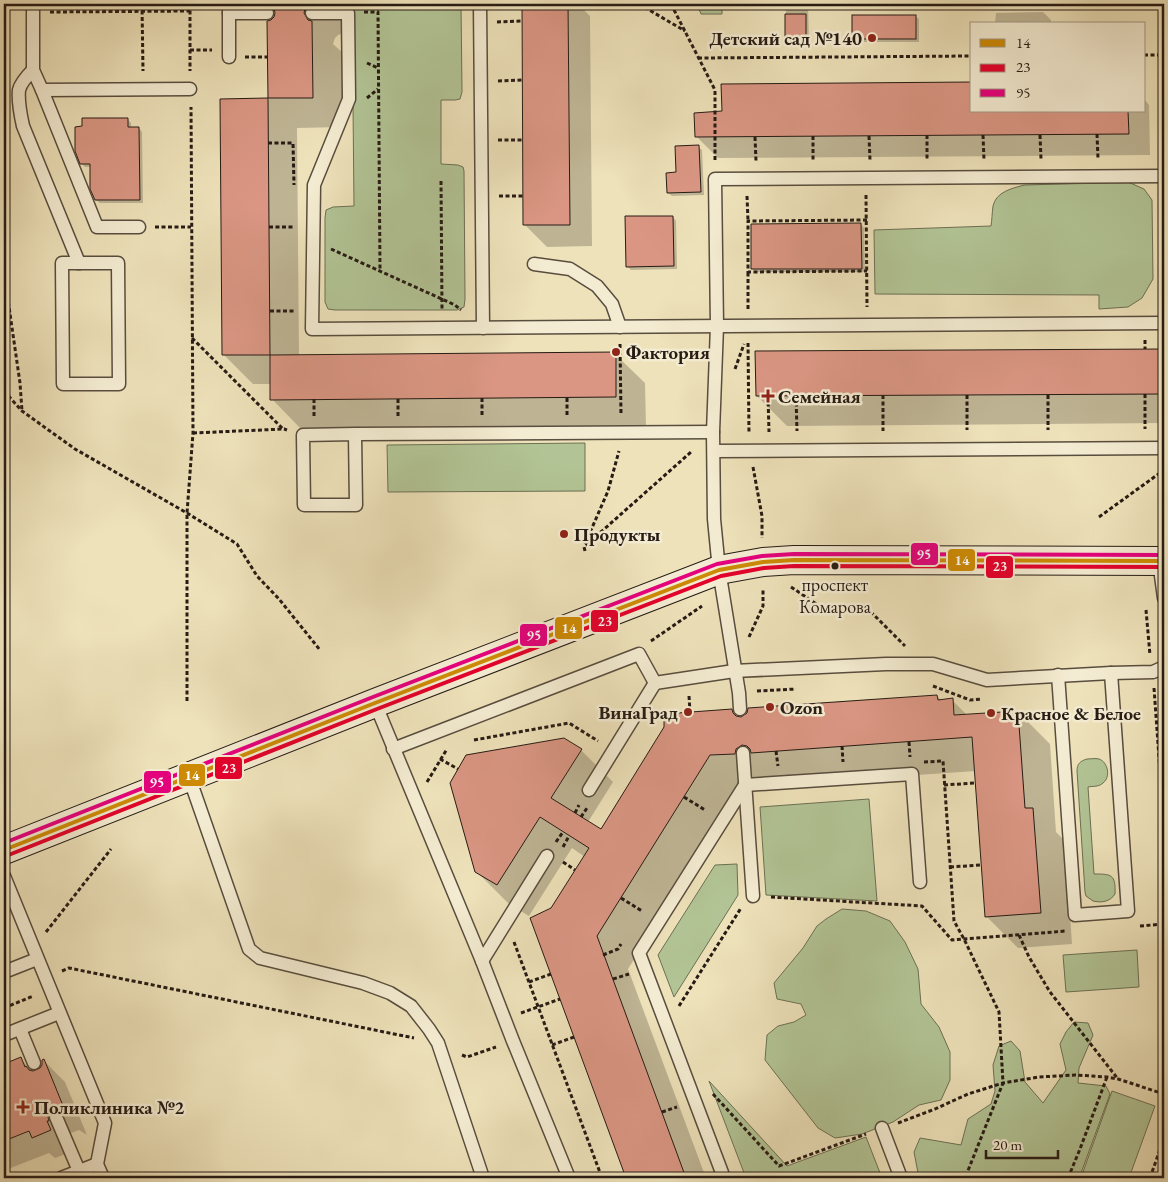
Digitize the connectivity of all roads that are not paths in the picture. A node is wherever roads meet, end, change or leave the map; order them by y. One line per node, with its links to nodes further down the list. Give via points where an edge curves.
1 (480, 4): 18 (lane)
2 (33, 8): 8 (lane)
3 (348, 8): 6 (lane); 18 (lane, via 349,99 314,185 312,328)
4 (229, 9): 5 (lane); 7 (lane)
5 (267, 13)
6 (312, 13)
7 (229, 57)
8 (33, 70): 10 (lane); 13 (lane, via 19,89 23,126)
9 (190, 89): 10 (lane)
10 (42, 90): 12 (lane, via 97,227)
11 (1164, 176): 16 (lane, via 715,179)
12 (139, 227)
13 (79, 262): 13 (lane, via 62,263 63,384 119,384 118,263)
14 (534, 264): 17 (lane, via 570,269 597,286 612,304)
15 (1164, 323): 16 (lane)
16 (717, 326): 17 (lane); 19 (lane)
17 (620, 327): 18 (lane)
18 (483, 328)
19 (713, 432): 20 (lane); 22 (lane)
20 (355, 434): 20 (lane, via 356,505 304,505 303,435)
21 (1164, 448): 22 (lane)
22 (714, 451): 24 (lane, via 714,519)
23 (1161, 561): 24 (main road, via 794,560); 25 (lane)
24 (719, 570): 27 (lane); 31 (main road)
25 (1164, 598)
26 (1158, 669): 28 (lane)
27 (734, 671): 29 (lane, via 933,664 987,680); 30 (lane); 32 (lane)
28 (1111, 673): 29 (lane); 29 (lane, via 1128,911 1075,915)
29 (1058, 676)
30 (655, 683): 33 (lane, via 639,654); 37 (lane)
31 (375, 703): 33 (lane); 35 (main road)
32 (740, 709)
33 (394, 749): 44 (lane)
34 (743, 753): 36 (lane)
35 (190, 777): 38 (main road); 56 (lane, via 249,949 260,958 363,983 390,993 411,1006 438,1044)
36 (745, 785): 41 (lane, via 912,774); 42 (lane); 58 (lane, via 639,954)
37 (589, 790)
38 (4, 850)
39 (547, 856): 44 (lane)
40 (4, 876): 43 (lane)
41 (920, 882)
42 (753, 896)
43 (35, 953): 45 (lane); 46 (lane)
44 (482, 961): 57 (lane)
45 (4, 972)
46 (60, 1013): 47 (lane); 52 (lane, via 105,1123)
47 (20, 1029): 48 (lane); 49 (lane)
48 (4, 1036)
49 (34, 1063)
50 (56, 1118): 53 (lane)
51 (882, 1128): 59 (lane)
52 (97, 1164): 53 (lane); 55 (lane)
53 (79, 1171): 54 (lane)
54 (61, 1178)
55 (103, 1178)
56 (483, 1178)
57 (569, 1178)
58 (724, 1178)
59 (901, 1178)

